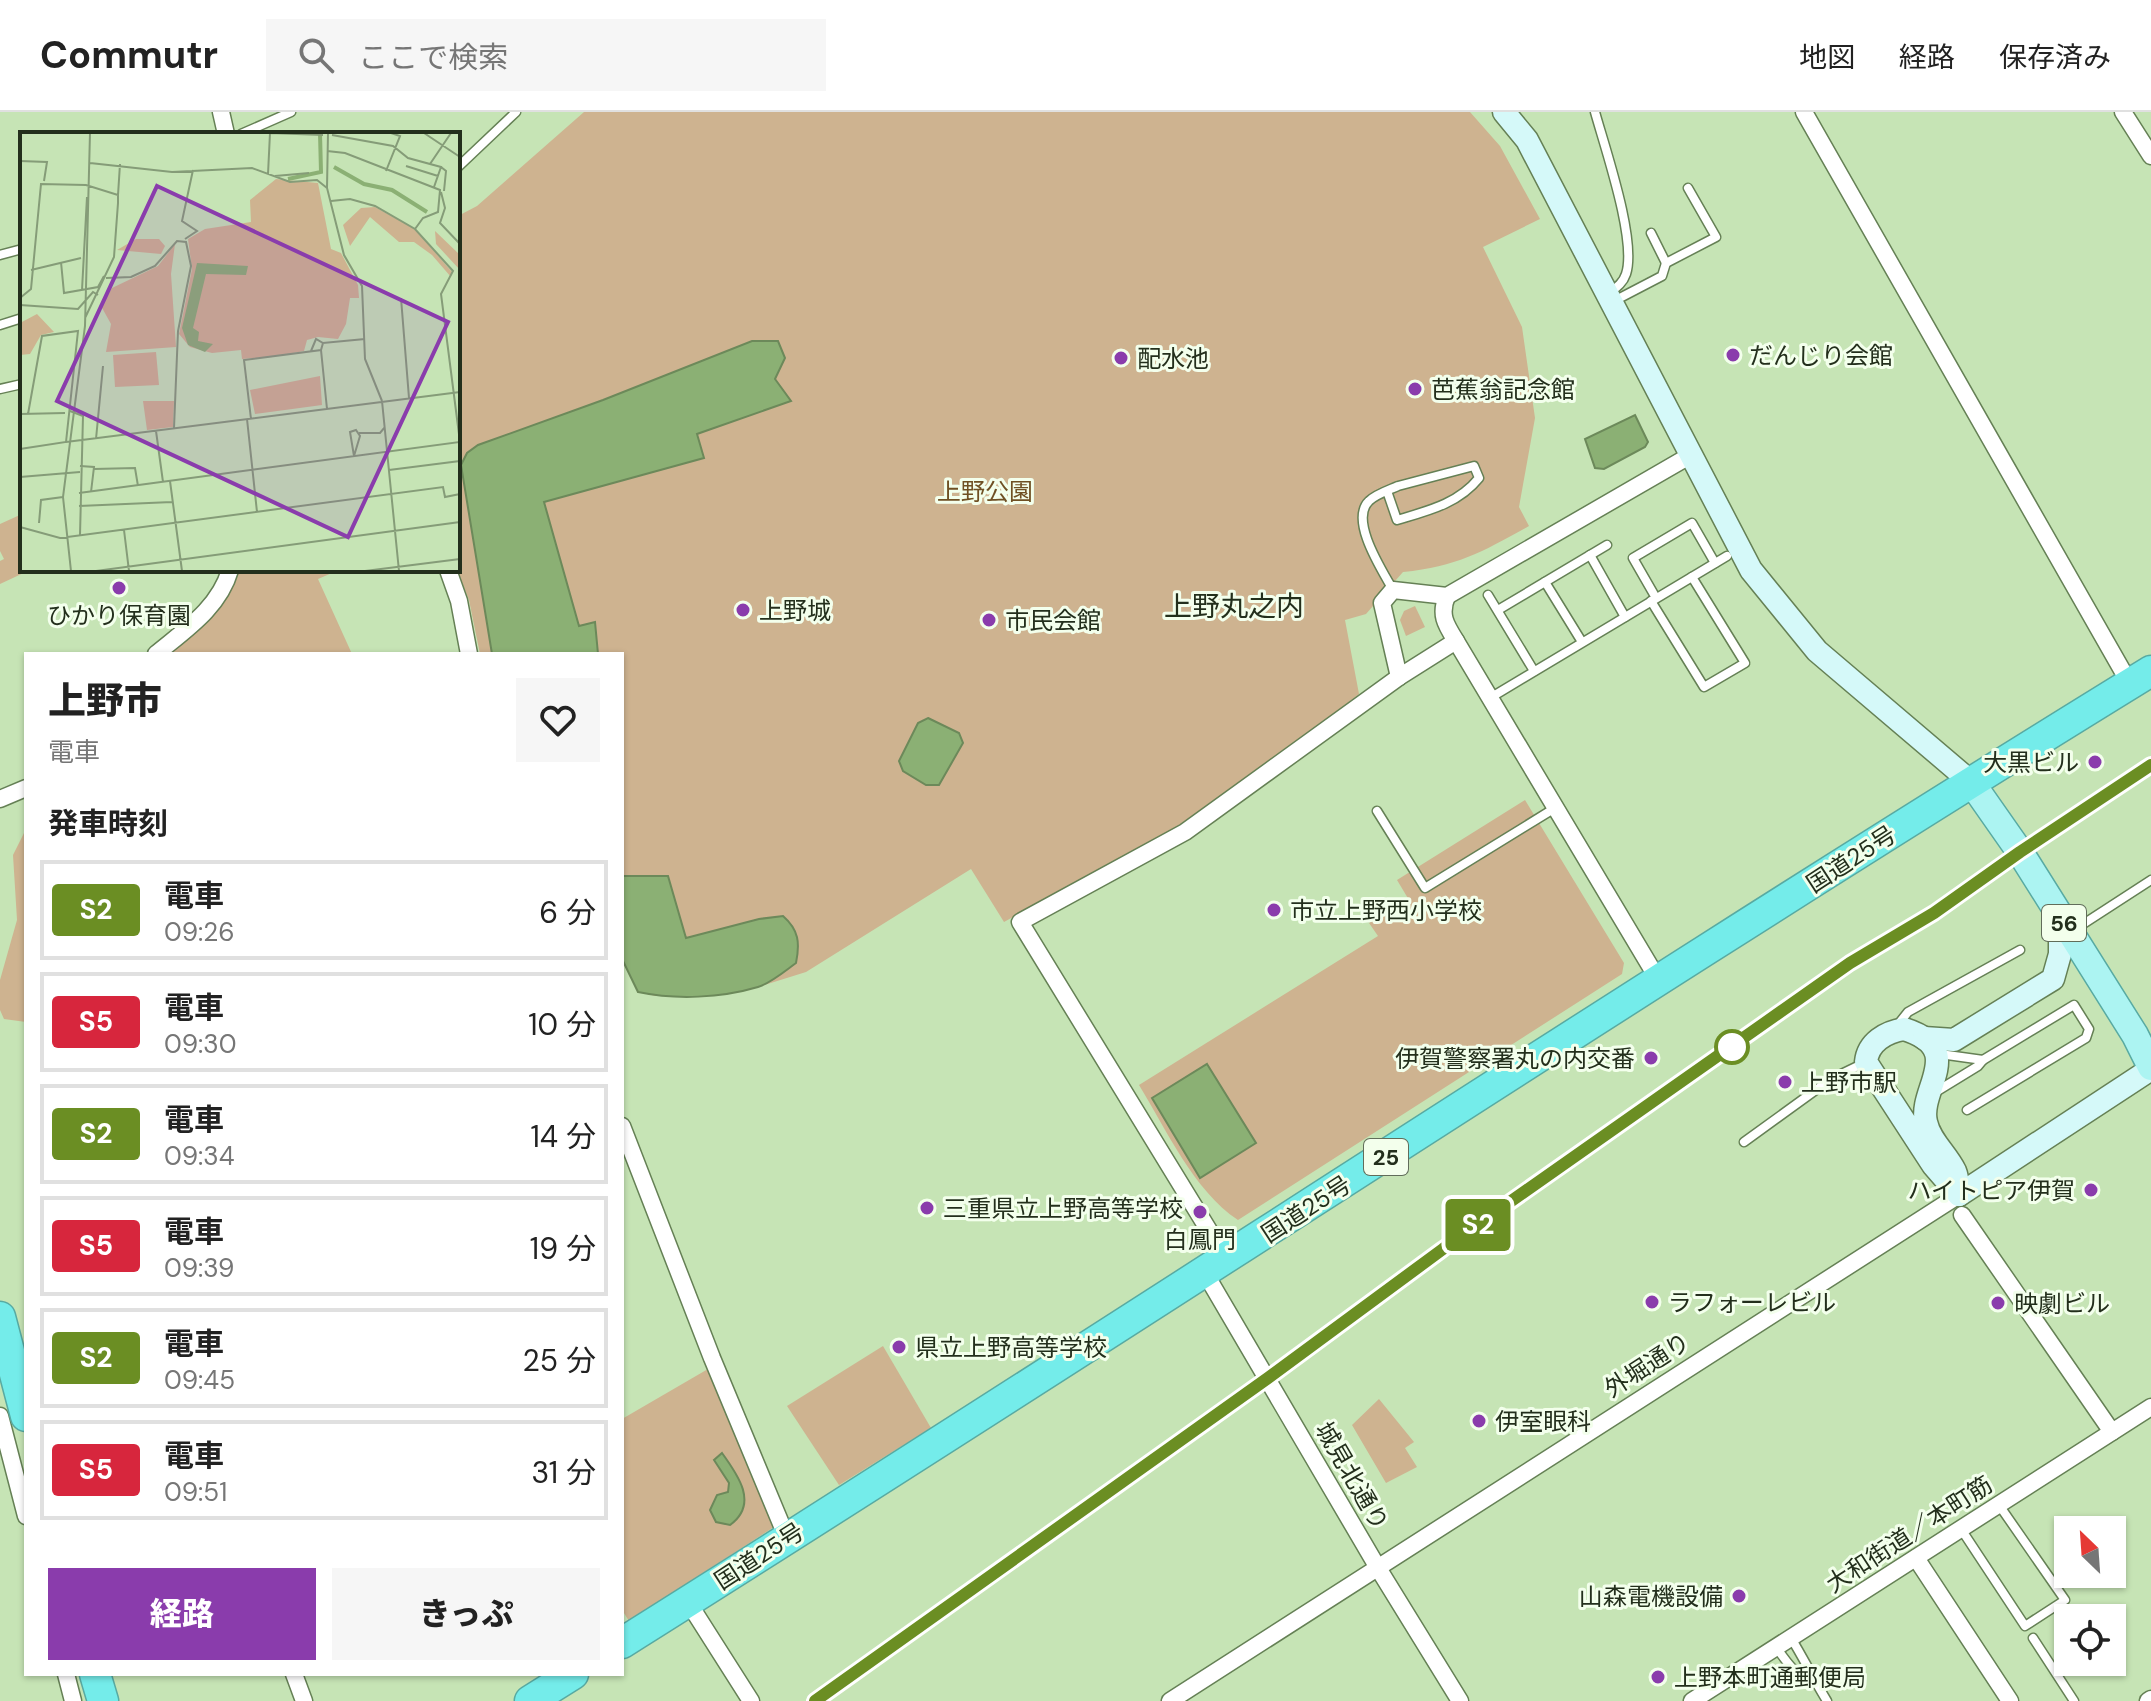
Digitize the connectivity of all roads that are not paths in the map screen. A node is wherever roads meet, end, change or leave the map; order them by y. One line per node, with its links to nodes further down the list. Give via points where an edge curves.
1 (221, 112): 8 (street)
2 (291, 112): 9 (lane)
3 (516, 112): 11 (lane)
4 (1504, 112): 17 (street, via 1527,140)
5 (1595, 112): 17 (lane, via 1627,247 1627,272)
6 (1804, 112): 44 (street)
7 (2123, 112): 10 (street)
8 (226, 132)
9 (246, 132)
10 (2151, 156)
11 (460, 165)
12 (1688, 188): 16 (lane, via 1716,237)
13 (1651, 233): 16 (lane)
14 (20, 250): 15 (lane)
15 (0, 255)
16 (1666, 263): 17 (lane, via 1662,276)
17 (1611, 297): 22 (street)
18 (20, 319): 19 (lane)
19 (0, 325)
20 (20, 384): 21 (lane)
21 (0, 389)
22 (1691, 455): 34 (street); 46 (street, via 1751,570 1785,614 1817,651)
23 (1387, 491): 23 (lane, via 1474,466 1479,478 1455,499 1397,520); 32 (lane, via 1370,499 1362,524)
24 (1607, 545): 25 (lane)
25 (1590, 555): 31 (lane); 37 (lane)
26 (1727, 556): 27 (lane)
27 (1715, 563): 30 (lane); 35 (lane, via 1692,523 1633,558)
28 (230, 572): 40 (street, via 213,605)
29 (449, 572): 41 (street)
30 (1692, 577): 35 (lane); 35 (lane, via 1745,663 1704,687)
31 (1545, 582): 36 (lane); 39 (lane)
32 (1393, 590): 34 (street); 43 (street, via 1382,603)
33 (1488, 595): 36 (lane)
34 (1447, 596): 38 (street, via 1443,620)
35 (1654, 599): 37 (lane)
36 (1498, 610): 42 (lane)
37 (1625, 617): 39 (lane)
38 (1456, 641): 43 (street); 45 (street)
39 (1582, 642): 42 (lane)
40 (158, 652)
41 (469, 652)
42 (1534, 671): 45 (lane)
43 (1399, 677): 65 (street, 城見北通り, via 1198,824 1020,922)
44 (2140, 677): 46 (highway, 国道25号 / 25)
45 (1490, 698): 49 (street)
46 (1971, 782): 52 (main road, 56); 54 (highway, 国道25号 / 25)
47 (24, 789): 48 (street)
48 (0, 799)
49 (1556, 808): 50 (lane, via 1425,888); 54 (street)
50 (1377, 811)
51 (2151, 880): 52 (lane)
52 (2065, 924): 56 (street, via 2053,979 1954,1040); 59 (main road, 56)
53 (2020, 950): 55 (lane, via 1908,1012)
54 (1659, 981): 65 (highway, 国道25号 / 25)
55 (1893, 1031): 56 (street, via 1904,1029); 58 (street, via 1875,1042)
56 (1930, 1046): 57 (lane); 60 (street, via 1937,1070)
57 (1983, 1060): 60 (lane); 61 (lane, via 2074,1005 2089,1029 2086,1038)
58 (1866, 1062): 63 (lane, via 1831,1079); 64 (street)
59 (2151, 1068): 64 (street, 外堀通り)
60 (1928, 1097): 64 (street, via 1925,1121 1956,1173)
61 (1967, 1110)
62 (624, 1131): 74 (street)
63 (1744, 1142)
64 (1960, 1205): 70 (street); 76 (street, 外堀通り)
65 (1216, 1266): 74 (highway, 国道25号 / 25); 76 (street, 城見北通り)
66 (0, 1317): 68 (highway)
67 (2151, 1407): 70 (street, 大和街道／本町筋)
68 (24, 1408)
69 (0, 1416): 72 (street)
70 (2112, 1432): 71 (street, 大和街道／本町筋)
71 (1999, 1505): 73 (street, 大和街道／本町筋); 73 (lane, via 2065,1600 2025,1626)
72 (24, 1508)
73 (1961, 1529): 75 (street, 大和街道／本町筋)
74 (787, 1538): 77 (highway, 国道25号 / 25)
75 (1916, 1558): 80 (street, 大和街道／本町筋); 95 (street)
76 (1378, 1568): 91 (street, 外堀通り); 92 (street, 城見北通り)
77 (688, 1602): 78 (highway, 国道25号 / 25); 90 (street)
78 (624, 1637)
79 (2033, 1638): 96 (lane)
80 (1784, 1643): 85 (lane, via 1811,1669); 85 (lane, via 1792,1669); 93 (street, 大和街道／本町筋)
81 (67, 1676): 86 (street)
82 (96, 1676): 87 (highway)
83 (295, 1676): 88 (street)
84 (570, 1676): 89 (highway)
85 (1815, 1683): 94 (lane)
86 (73, 1701)
87 (103, 1701)
88 (304, 1701)
89 (530, 1701)
90 (751, 1701)
91 (1170, 1701)
92 (1460, 1701)
93 (1692, 1701)
94 (1827, 1701)
95 (2010, 1701)
96 (2074, 1701)

